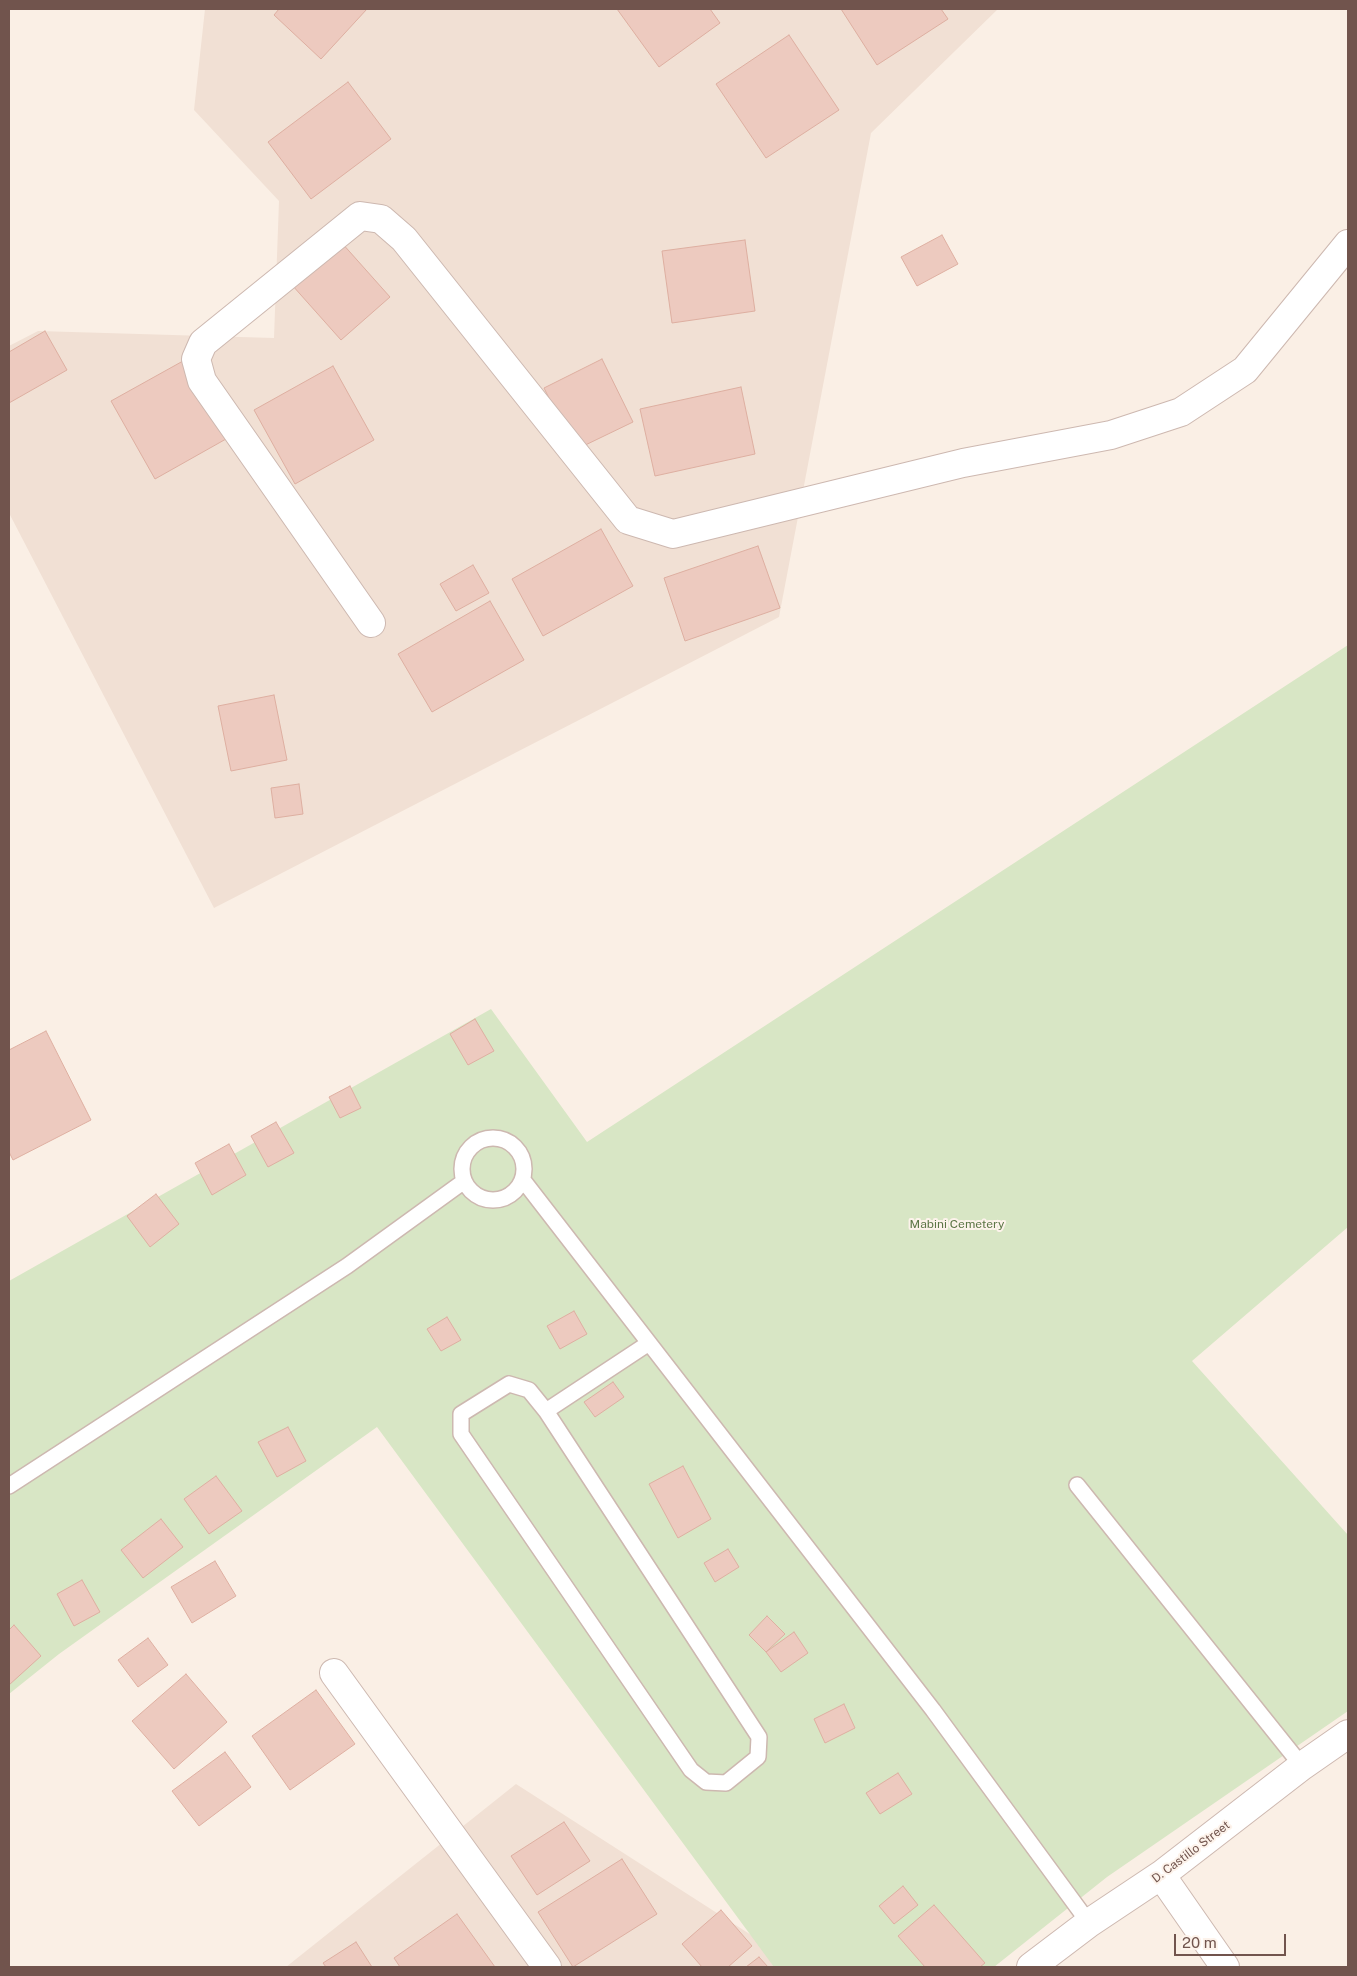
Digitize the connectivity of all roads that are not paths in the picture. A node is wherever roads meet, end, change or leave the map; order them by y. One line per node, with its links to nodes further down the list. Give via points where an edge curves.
1 (1348, 244): 2 (street, via 1245,370 1180,412 1111,435 963,463 673,534 628,520 404,240 381,218 360,216 203,343 196,359 202,381)
2 (371, 622)
3 (523, 1180): 4 (lane, via 509,1196 500,1200 478,1197); 4 (lane, via 523,1161 519,1151 510,1143 491,1138 480,1140 464,1156 461,1166); 5 (lane)
4 (464, 1182): 8 (lane, via 348,1266)
5 (649, 1343): 6 (lane); 13 (lane, via 933,1710)
6 (546, 1411): 6 (lane, via 529,1390 509,1384 460,1414 461,1434 691,1770 706,1782 726,1783 758,1757 759,1737)
7 (1077, 1485): 11 (lane)
8 (9, 1486)
9 (334, 1673): 14 (street)
10 (1348, 1734): 11 (street, D. Castillo Street)
11 (1302, 1766): 12 (street, D. Castillo Street)
12 (1161, 1875): 13 (street, D. Castillo Street); 16 (street)
13 (1089, 1923): 15 (street, D. Castillo Street)
14 (547, 1967)
15 (1031, 1967)
16 (1225, 1967)

